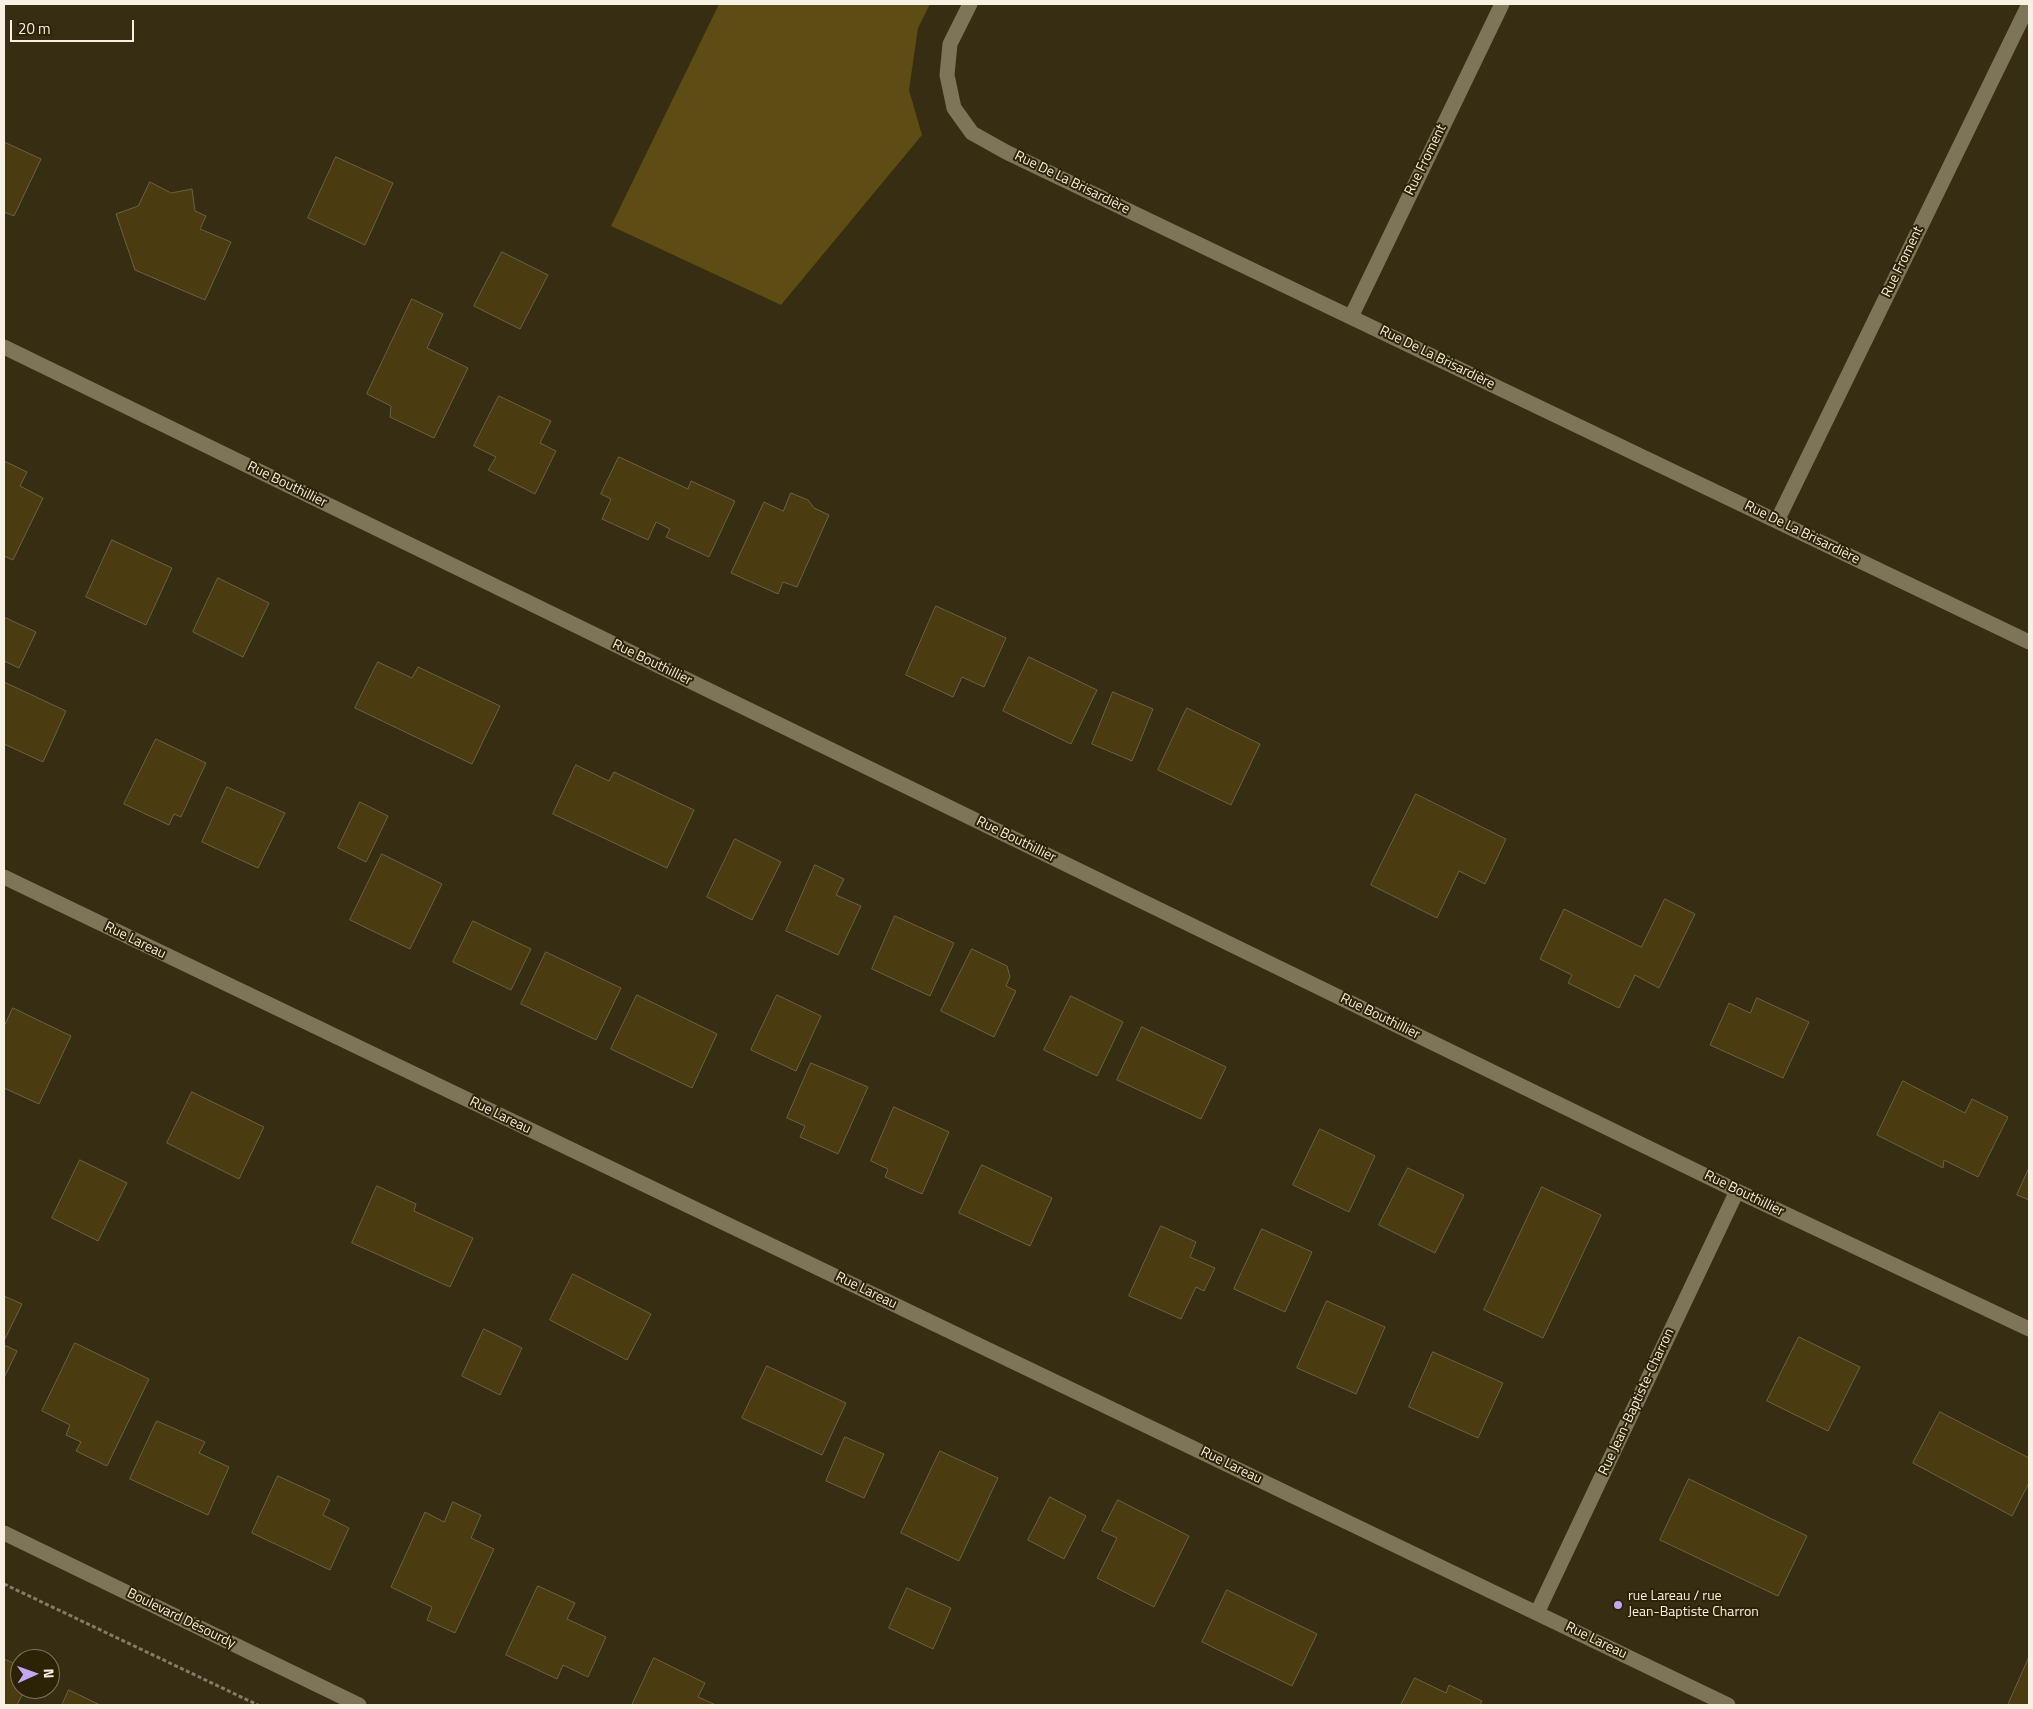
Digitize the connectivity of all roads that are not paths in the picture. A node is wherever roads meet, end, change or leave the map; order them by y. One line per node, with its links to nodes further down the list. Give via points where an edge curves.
1 (970, 4): 4 (street, Rue De La Brisardière, via 950,44 947,75 954,108 972,133)
2 (1502, 4): 4 (street, Rue Froment)
3 (2029, 4): 6 (street, Rue Froment)
4 (1351, 317): 6 (street, Rue De La Brisardière)
5 (4, 347): 9 (street, Rue Bouthillier)
6 (1777, 521): 7 (street, Rue De La Brisardière)
7 (2029, 642)
8 (4, 878): 12 (street, Rue Lareau)
9 (1737, 1191): 10 (street, Rue Bouthillier); 12 (street, Rue Jean-Baptiste-Charron)
10 (2029, 1329)
11 (4, 1533): 13 (street, Boulevard Désourdy)
12 (1538, 1613): 14 (street, Rue Lareau)
13 (359, 1705)
14 (1728, 1705)

